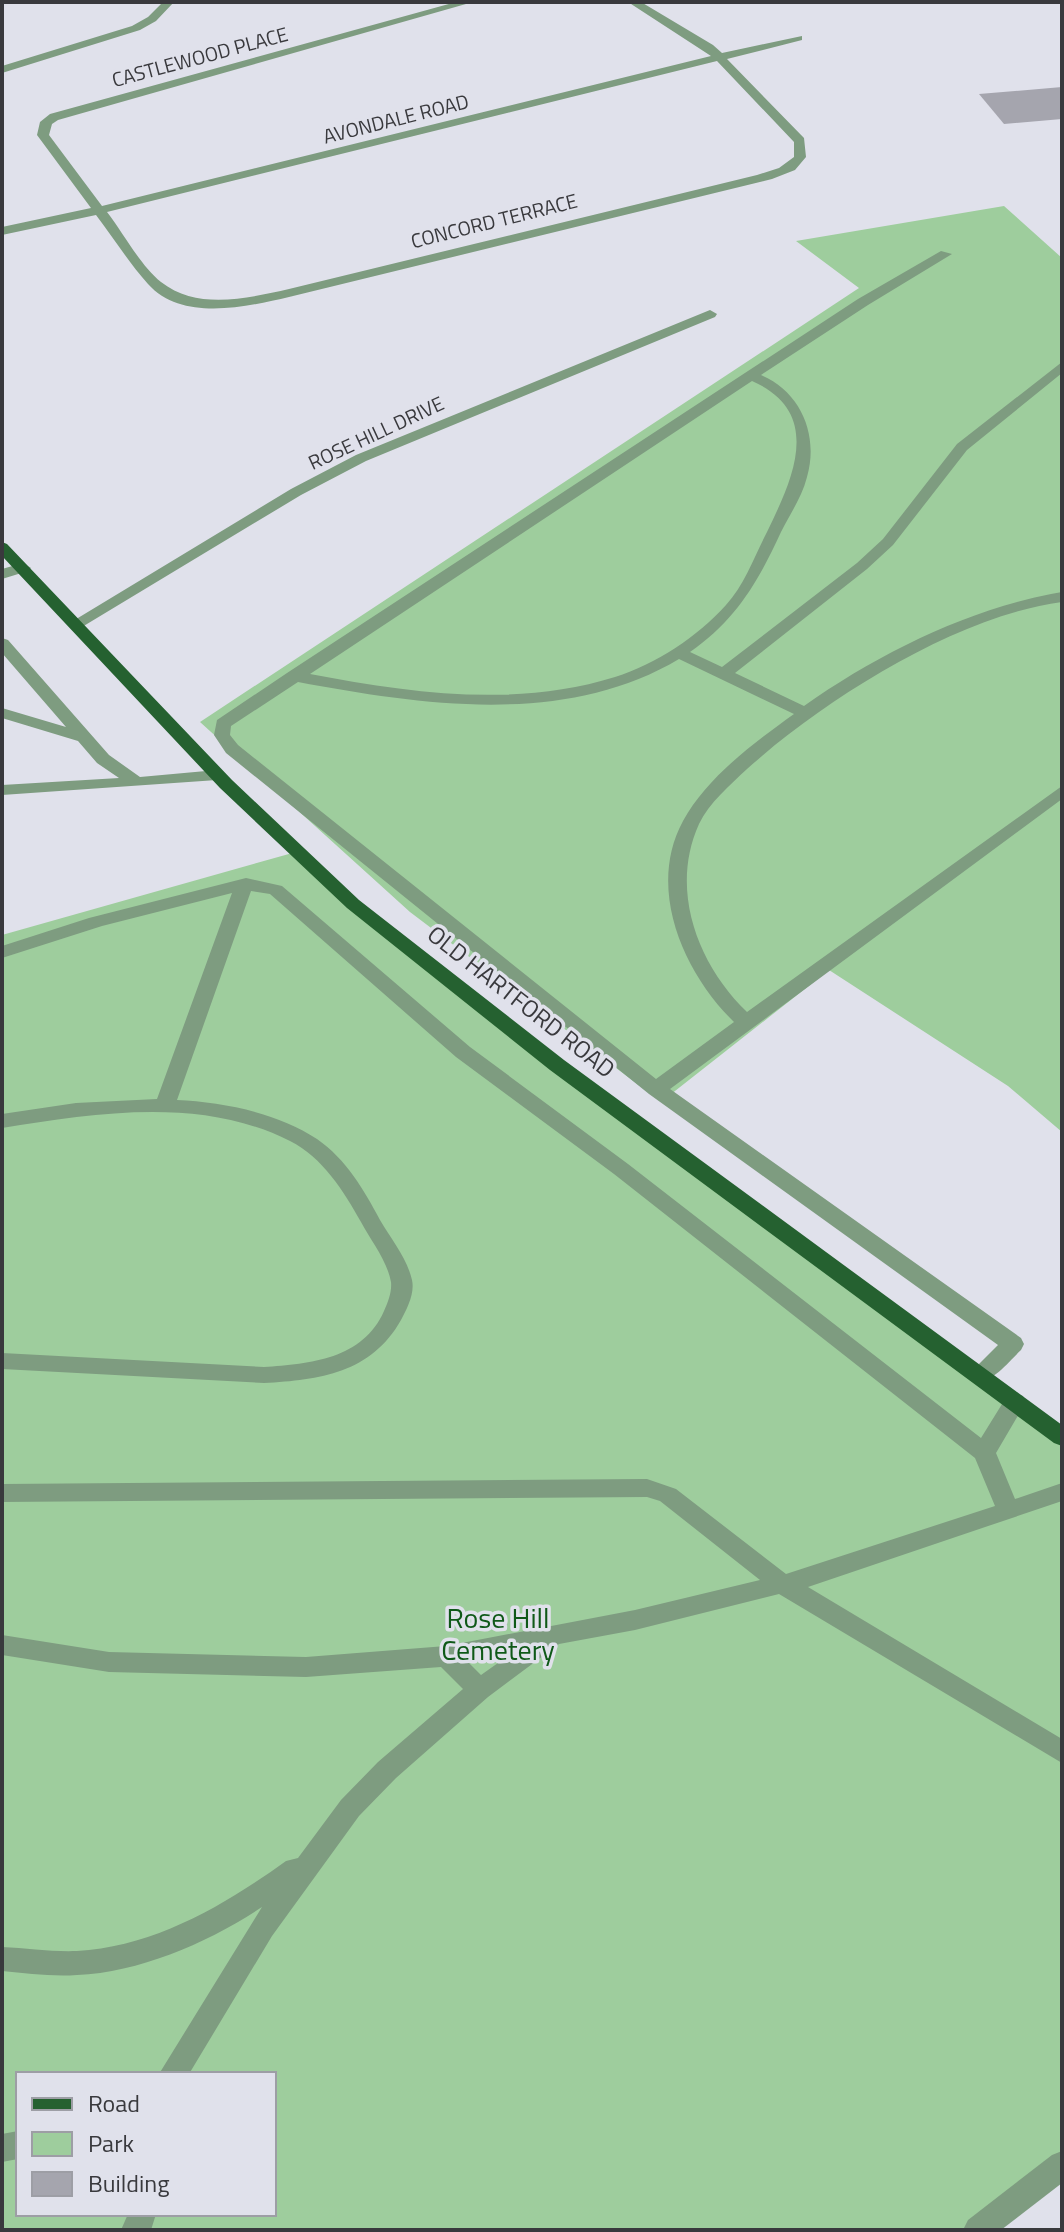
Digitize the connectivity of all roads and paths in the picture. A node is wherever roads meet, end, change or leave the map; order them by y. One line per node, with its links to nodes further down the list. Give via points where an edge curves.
1 (169, 2): 6 (street, via 136,28)
2 (468, 2): 7 (street, CASTLEWOOD PLACE, via 54,117 46,122 43,135)
3 (633, 2): 5 (street, via 690,33)
4 (798, 38): 5 (street, AVONDALE ROAD)
5 (720, 58): 7 (street, AVONDALE ROAD); 7 (street, CONCORD TERRACE, via 800,141 803,150 792,167 230,304 167,294)
6 (2, 70)
7 (100, 210): 8 (street, AVONDALE ROAD)
8 (2, 231)
9 (946, 254): 12 (street)
10 (710, 314): 17 (street, ROSE HILL DRIVE, via 361,458)
11 (1062, 366): 20 (street, via 962,447 871,558)
12 (751, 376): 19 (street, via 787,398 802,438 802,468 745,593); 21 (street)
13 (2, 547): 14 (main road, OLD HARTFORD ROAD)
14 (23, 568): 15 (street); 17 (main road, OLD HARTFORD ROAD)
15 (2, 574)
16 (1062, 597): 22 (street, via 941,635 881,664)
17 (76, 624): 25 (main road, OLD HARTFORD ROAD)
18 (4, 650): 24 (street)
19 (677, 652): 20 (street); 21 (street, via 657,667 619,681 557,695 482,700 423,698)
20 (723, 674): 22 (street)
21 (293, 676): 32 (street, via 223,724 222,735 232,749)
22 (804, 712): 31 (street, via 759,748 700,808 682,853 678,897 688,944 713,990)
23 (2, 713): 24 (street)
24 (86, 738): 26 (street, via 103,759)
25 (217, 775): 26 (street); 36 (main road, OLD HARTFORD ROAD, via 353,904 435,971)
26 (137, 782): 27 (street)
27 (2, 790)
28 (1062, 791): 31 (street)
29 (246, 884): 30 (street); 33 (street); 39 (street, via 276,890 463,1052)
30 (2, 952)
31 (747, 1023): 32 (street)
32 (656, 1089): 36 (street, via 1013,1344)
33 (165, 1105): 34 (street, via 66,1110); 35 (street, via 250,1118 297,1136 333,1161 402,1282 387,1330 364,1353 301,1374)
34 (2, 1121)
35 (2, 1361)
36 (979, 1375): 37 (main road, OLD HARTFORD ROAD)
37 (1015, 1402): 38 (main road, OLD HARTFORD ROAD); 39 (street)
38 (1062, 1437)
39 (984, 1453): 42 (street)
40 (1062, 1492): 42 (street)
41 (2, 1493): 43 (street, via 647,1488 668,1495)
42 (1008, 1510): 43 (street)
43 (782, 1584): 44 (street); 48 (street)
44 (560, 1634): 46 (street); 47 (street)
45 (2, 1645): 46 (street, via 109,1662 306,1667)
46 (446, 1656): 47 (street)
47 (479, 1690): 49 (street, via 387,1770)
48 (1062, 1752)
49 (311, 1857): 50 (street, via 256,1899 185,1938 87,1963); 51 (street)
50 (2, 1959)
51 (174, 2072)
52 (1062, 2165): 53 (street)
53 (978, 2230)

